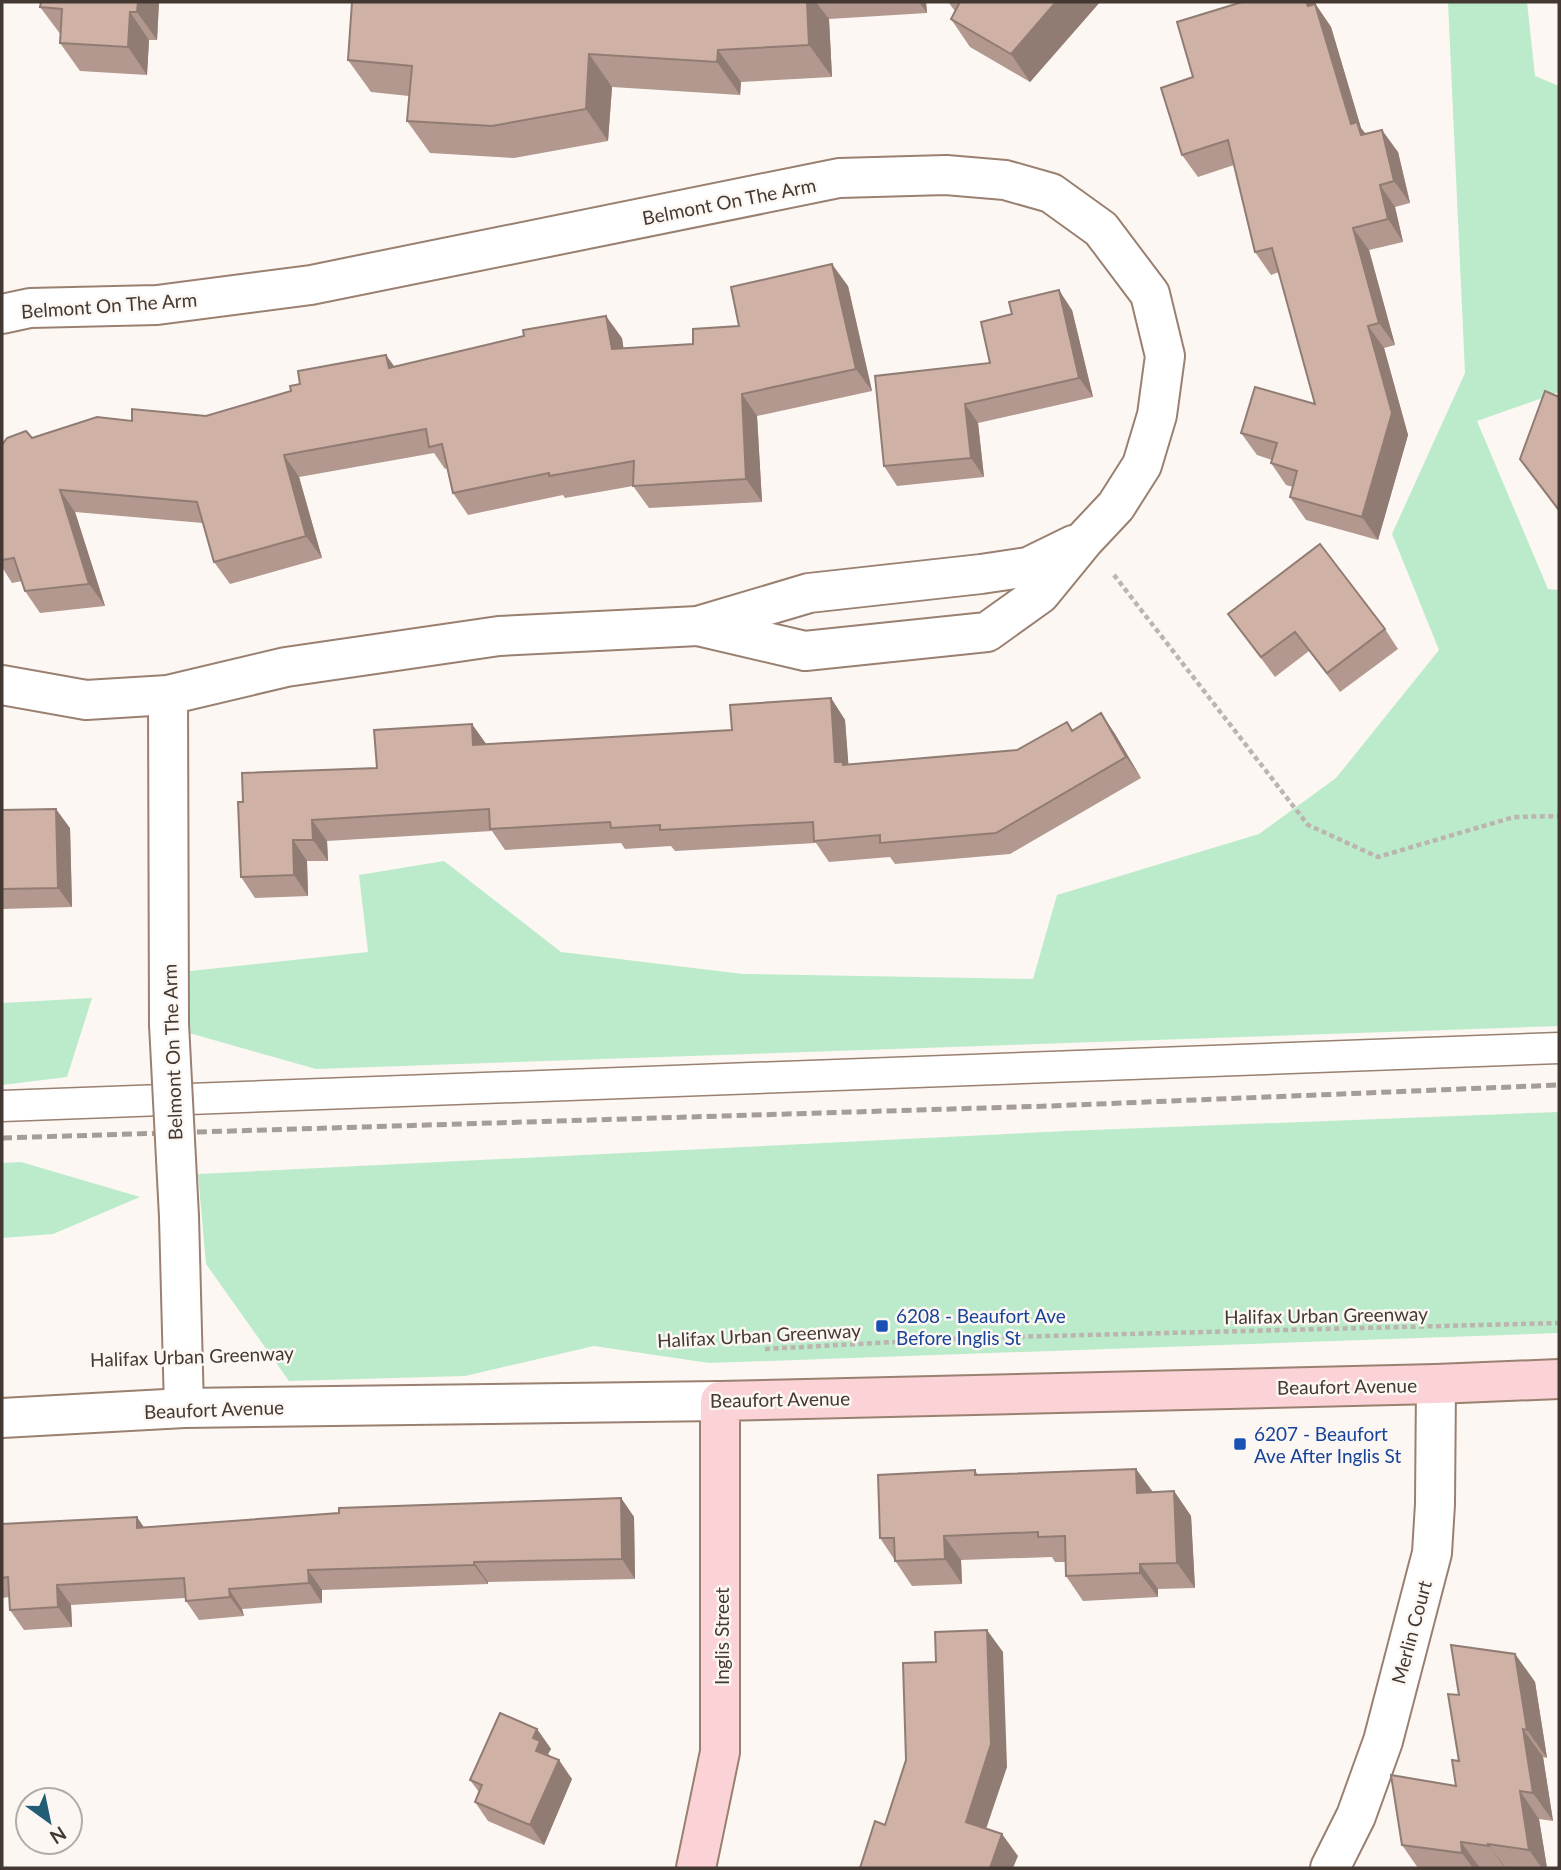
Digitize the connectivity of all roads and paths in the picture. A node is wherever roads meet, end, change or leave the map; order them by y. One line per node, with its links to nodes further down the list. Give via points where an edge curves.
1 (2, 314): 2 (street, Belmont On The Arm, via 30,307 157,305 311,285 839,178 946,175 1005,180 1051,193 1101,229 1150,294 1165,356 1157,415 1142,465 1116,506)
2 (1086, 539): 3 (street, Belmont On The Arm, via 1028,567 809,593); 3 (street, Belmont On The Arm, via 1040,594 987,632 805,651); 6 (path, via 1308,825 1378,857 1514,817)
3 (698, 626): 5 (street, Belmont On The Arm, via 499,636 286,667)
4 (2, 685): 5 (street, Belmont On The Arm, via 86,700)
5 (168, 695): 14 (street, Belmont On The Arm, bridge, via 169,1024)
6 (1559, 816)
7 (1559, 1048): 8 (lane)
8 (2, 1107)
9 (1559, 1323): 10 (path, Halifax Urban Greenway, via 969,1338)
10 (760, 1350)
11 (1559, 1379): 12 (street, Beaufort Avenue)
12 (1436, 1384): 13 (street, Beaufort Avenue); 17 (street, Merlin Court, via 1432,1553 1383,1741 1356,1816)
13 (720, 1401): 14 (street, Beaufort Avenue); 16 (street, Inglis Street, via 720,1752)
14 (184, 1408): 15 (street, Beaufort Avenue)
15 (2, 1418)
16 (696, 1868)
17 (1330, 1868)

